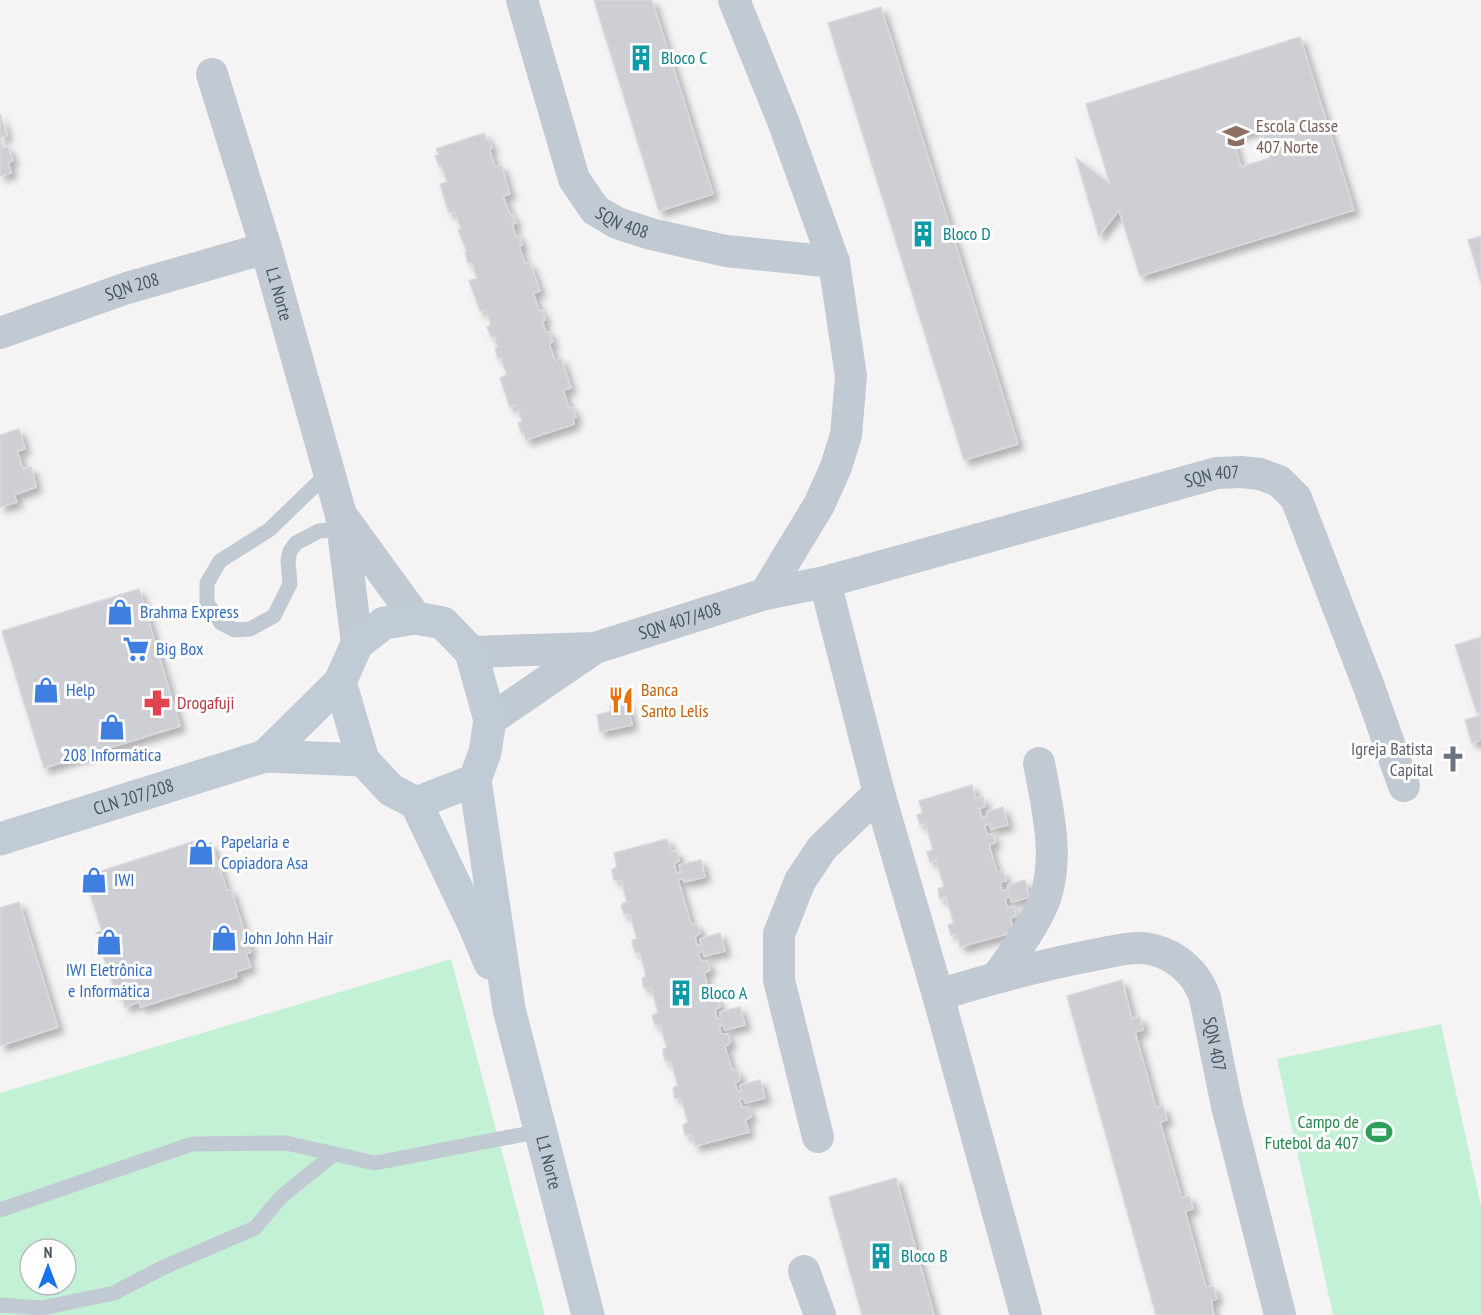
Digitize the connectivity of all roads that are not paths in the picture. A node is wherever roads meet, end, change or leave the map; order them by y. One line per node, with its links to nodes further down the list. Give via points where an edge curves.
1 (522, 0): 5 (street, SQN 408, via 574,179 595,210 616,223 651,234 726,251)
2 (734, 0): 5 (street)
3 (212, 74): 4 (street, L1 Norte)
4 (266, 248): 6 (street, SQN 208, via 127,288); 7 (street, L1 Norte)
5 (834, 262): 10 (street, via 852,376 846,435 819,505)
6 (0, 333)
7 (329, 472): 8 (street, L1 Norte); 8 (lane, via 269,530 220,561 207,583 207,603 221,623 235,630 250,629 274,616 290,584 290,551 296,543)
8 (342, 522): 11 (street, L1 Norte); 12 (street, L1 Norte)
9 (825, 582): 10 (street, SQN 407); 21 (street, SQN 407, via 1217,473 1260,474 1279,481 1296,498); 22 (street)
10 (765, 594): 13 (street, SQN 407/408)
11 (416, 618): 12 (street, via 384,624); 14 (street, via 443,624)
12 (357, 644): 15 (street)
13 (595, 648): 14 (street, SQN 407/408); 16 (street, SQN 407/408)
14 (471, 651): 16 (street)
15 (340, 682): 17 (street, CLN 207/208); 18 (street)
16 (490, 720): 20 (street)
17 (266, 756): 18 (street, CLN 207/208); 24 (street, CLN 207/208)
18 (363, 760): 23 (street, via 391,790)
19 (1039, 763): 25 (street, via 1052,848 1048,884 1039,913)
20 (476, 780): 23 (street); 27 (street, L1 Norte)
21 (1404, 786)
22 (879, 793): 26 (street); 29 (street, via 822,848 800,881 779,934 779,980)
23 (416, 803): 27 (street, L1 Norte, via 476,927)
24 (0, 839)
25 (998, 977): 26 (street, SQN 407); 37 (street, SQN 407, via 1127,949 1153,950 1172,957 1202,987 1227,1106)
26 (938, 995): 36 (street)
27 (509, 1009): 28 (street, L1 Norte)
28 (541, 1131): 30 (lane, via 375,1163); 34 (street, L1 Norte)
29 (818, 1137)
30 (334, 1154): 31 (lane, via 286,1143 192,1144); 33 (lane, via 281,1197 255,1228 114,1293 42,1308)
31 (0, 1210)
32 (804, 1271): 35 (street)
33 (0, 1305)
34 (588, 1315)
35 (820, 1315)
36 (1026, 1315)
37 (1280, 1315)

